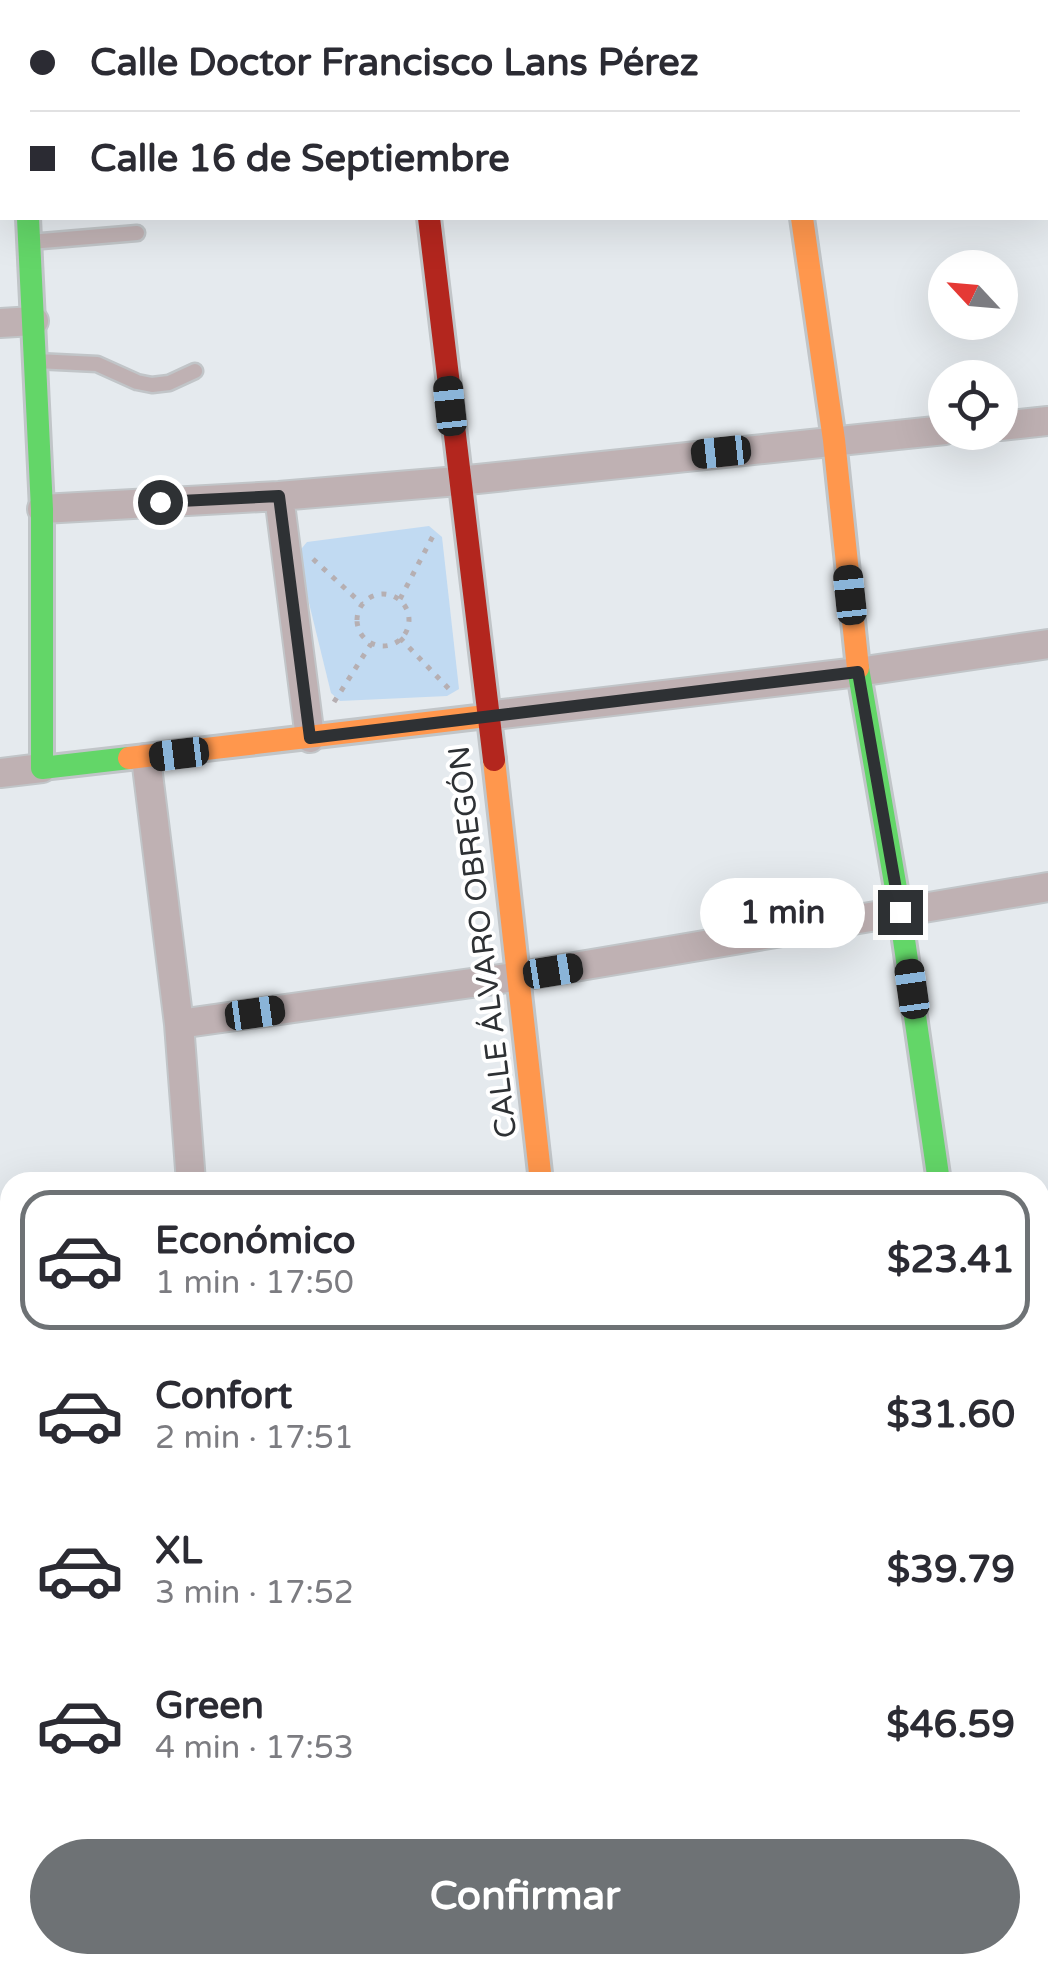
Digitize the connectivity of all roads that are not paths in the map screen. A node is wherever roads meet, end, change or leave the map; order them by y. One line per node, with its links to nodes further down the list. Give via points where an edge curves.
1 (28, 220): 5 (street)
2 (429, 220): 14 (street, CALLE ÁLVARO OBREGÓN)
3 (802, 220): 13 (street)
4 (137, 233): 5 (lane)
5 (29, 242): 6 (street)
6 (34, 321): 7 (street); 8 (street)
7 (0, 323)
8 (36, 361): 9 (lane, via 97,364 152,385); 16 (street)
9 (195, 371)
10 (1048, 421): 11 (street)
11 (1018, 424)
12 (928, 432): 13 (street)
13 (834, 440): 14 (street); 18 (street)
14 (458, 481): 15 (street); 19 (street, CALLE ÁLVARO OBREGÓN)
15 (279, 496): 16 (street); 20 (street)
16 (42, 508): 22 (street)
17 (1048, 644): 18 (street)
18 (858, 672): 19 (street); 25 (street)
19 (486, 716): 20 (street); 26 (street, CALLE ÁLVARO OBREGÓN)
20 (310, 738): 21 (street)
21 (146, 758): 22 (street); 27 (street)
22 (42, 768): 23 (street)
23 (0, 773)
24 (1048, 887): 25 (street)
25 (900, 912): 26 (street); 30 (street)
26 (521, 976): 27 (street); 29 (street, CALLE ÁLVARO OBREGÓN)
27 (179, 1024): 28 (street)
28 (189, 1172)
29 (541, 1172)
30 (938, 1172)

